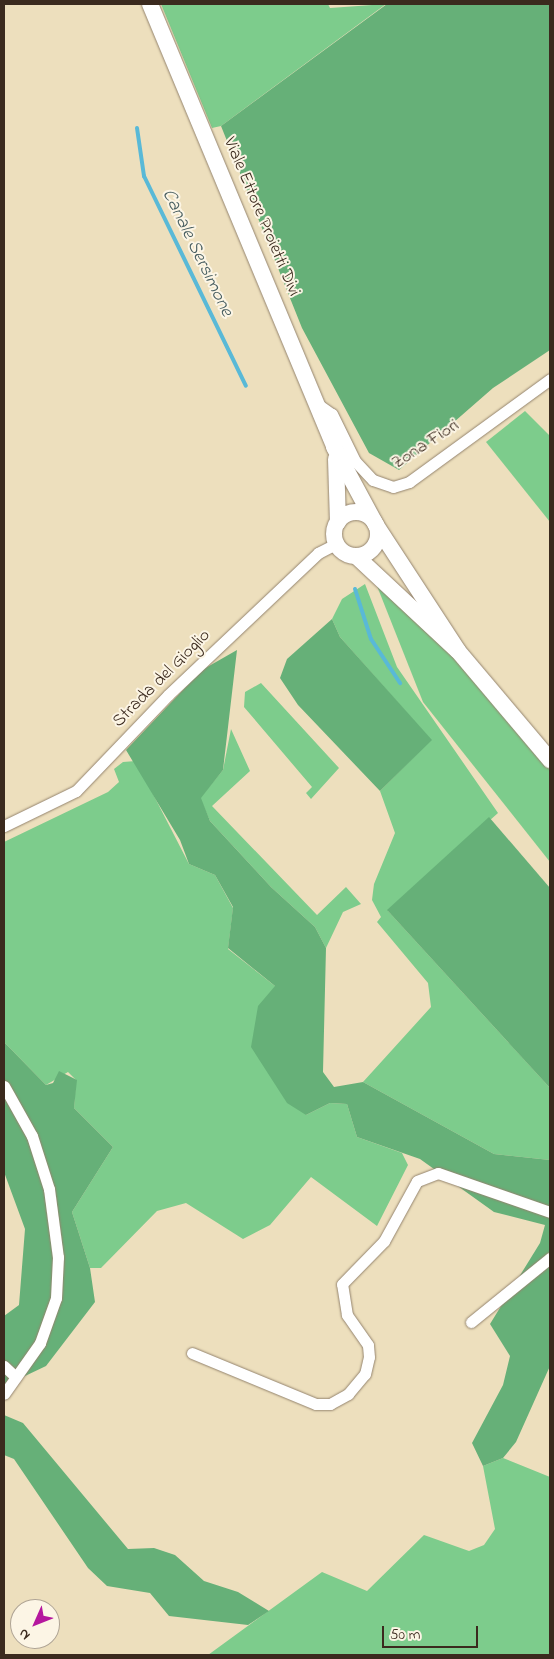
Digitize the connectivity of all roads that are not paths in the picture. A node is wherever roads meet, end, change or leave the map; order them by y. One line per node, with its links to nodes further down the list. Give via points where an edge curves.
1 (150, 4): 3 (main road, Viale Ettore Proietti Divi)
2 (550, 379): 3 (street, Zona Fiori, via 409,482 392,487 373,480 355,461 332,414)
3 (316, 403): 4 (main road, Viale Ettore Proietti Divi)
4 (334, 447): 5 (main road, Viale Ettore Proietti Divi); 6 (main road, Viale Ettore Proietti Divi)
5 (338, 522): 6 (main road, Viale Ettore Proietti Divi, via 354,512 367,515); 7 (main road, Viale Ettore Proietti Divi)
6 (376, 525): 8 (main road, via 375,546); 9 (main road, Viale Ettore Proietti Divi)
7 (336, 544): 8 (main road, Viale Ettore Proietti Divi); 11 (street, Strada del Gioglio, via 318,553 168,695 76,791)
8 (356, 556): 9 (main road, Viale Ettore Proietti Divi)
9 (458, 651): 10 (main road, Viale Ettore Proietti Divi)
10 (550, 760)
11 (4, 826)
12 (4, 1086): 18 (street, via 32,1136 49,1189 58,1257 56,1298 40,1343)
13 (550, 1212): 16 (street, via 454,1177 438,1174 418,1181 384,1241 342,1284 347,1314 368,1345 370,1357 365,1374 348,1394 330,1404 316,1404)
14 (550, 1258): 15 (street)
15 (471, 1322)
16 (192, 1353)
17 (4, 1366): 18 (street)
18 (16, 1377): 19 (street)
19 (4, 1394)

